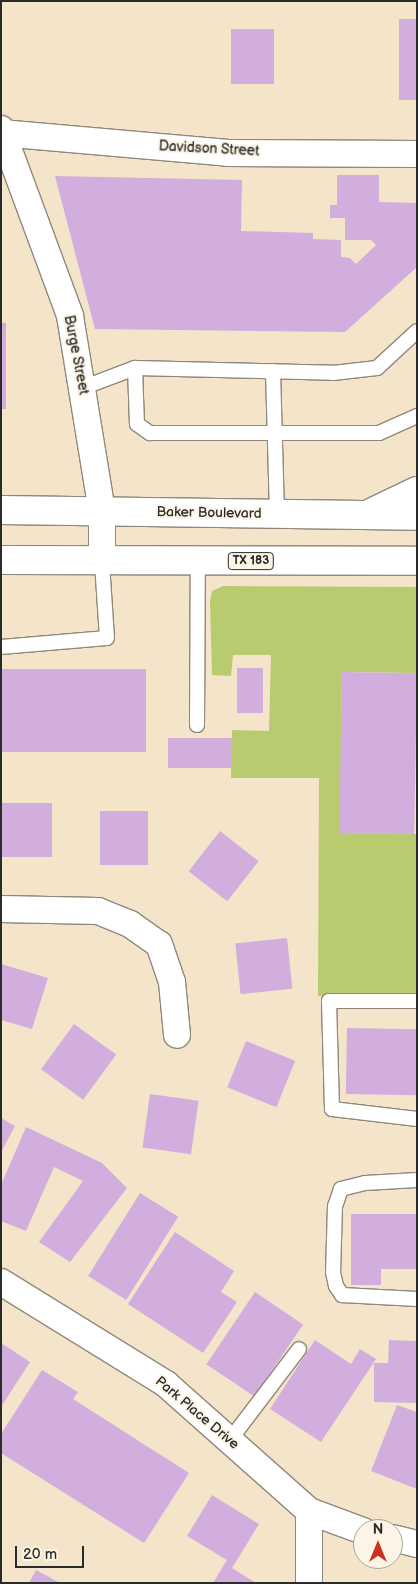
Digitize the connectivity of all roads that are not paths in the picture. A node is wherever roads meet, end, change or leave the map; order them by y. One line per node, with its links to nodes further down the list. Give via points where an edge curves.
1 (2, 132): 2 (street, Davidson Street, via 228,153); 6 (street, Burge Street, via 70,316)
2 (417, 154)
3 (417, 330): 5 (lane, via 377,368 333,373)
4 (135, 368): 5 (lane); 6 (lane); 8 (lane, via 137,424 150,433)
5 (273, 372): 8 (lane)
6 (82, 388): 11 (street, Burge Street)
7 (417, 416): 8 (lane, via 379,433)
8 (275, 435): 12 (lane)
9 (417, 491): 13 (main road)
10 (1, 510): 11 (main road, Baker Boulevard)
11 (102, 512): 12 (main road, Baker Boulevard); 18 (street, Burge Street)
12 (277, 514): 13 (main road, Baker Boulevard)
13 (366, 516): 14 (main road, Baker Boulevard)
14 (417, 516)
15 (1, 560): 18 (main road, TX 183)
16 (198, 561): 17 (main road, TX 183); 18 (main road, TX 183); 20 (lane)
17 (417, 561)
18 (102, 562): 19 (lane, via 107,638)
19 (1, 647)
20 (197, 725)
21 (1, 909): 23 (street, via 98,911 130,924 159,944 172,982)
22 (417, 1001): 24 (lane, via 329,1001 332,1109)
23 (177, 1035)
24 (417, 1119)
25 (417, 1180): 27 (lane, via 365,1183 341,1189 335,1206 333,1272 342,1295)
26 (1, 1282): 29 (street, Park Place Drive, via 166,1384)
27 (417, 1299)
28 (299, 1348): 29 (lane)
29 (230, 1440): 30 (street, Park Place Drive)
30 (309, 1511): 31 (street, Park Place Drive); 32 (street)
31 (353, 1527)
32 (308, 1583)

